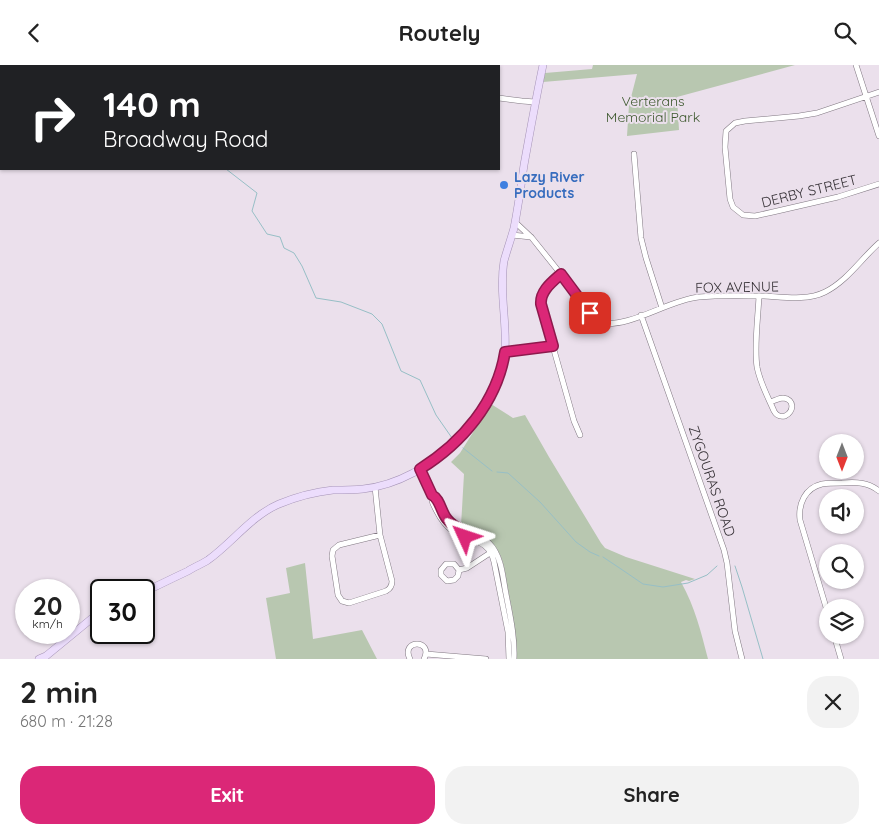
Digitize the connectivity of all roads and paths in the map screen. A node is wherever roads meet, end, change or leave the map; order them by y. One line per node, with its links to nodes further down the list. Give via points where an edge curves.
1 (543, 65): 6 (main road)
2 (856, 65): 5 (street)
3 (879, 93): 5 (street)
4 (500, 97): 6 (street)
5 (866, 97): 7 (street); 9 (street, DERBY STREET, via 817,113 735,123 726,131 730,199 733,207 744,215 755,216)
6 (535, 102): 10 (main road)
7 (879, 136)
8 (634, 154): 16 (street, via 642,238)
9 (879, 184)
10 (515, 222): 11 (main road); 12 (street, FOX AVENUE)
11 (512, 235): 12 (street); 19 (main road, via 502,275)
12 (532, 237): 14 (street, FOX AVENUE)
13 (879, 243): 15 (street, FOX AVENUE, via 849,275 824,293 792,298)
14 (561, 274): 17 (street, FOX AVENUE, via 600,323 608,325); 18 (street, via 546,288 541,298)
15 (759, 296): 16 (street, FOX AVENUE, via 700,297); 20 (street, via 757,360 759,375)
16 (662, 308): 17 (street, FOX AVENUE)
17 (641, 315): 39 (street, ZYGOURAS ROAD, via 724,550)
18 (553, 346): 19 (street); 21 (street)
19 (505, 352): 22 (main road, via 498,379 476,419 464,435)
20 (770, 402)
21 (580, 435)
22 (420, 469): 23 (main road); 26 (street, via 442,521 451,530 466,534)
23 (375, 487): 25 (street); 28 (main road, via 302,495 276,505 207,561)
24 (879, 491): 29 (street, via 862,483 828,483 813,488 802,500 800,520)
25 (380, 535): 25 (street, via 391,588 349,603 342,601 338,595 333,550 339,545)
26 (493, 551): 27 (street); 30 (street)
27 (459, 570)
28 (155, 587)
29 (824, 599)
30 (506, 608): 37 (street); 38 (street, via 514,637)
31 (90, 620): 34 (main road)
32 (837, 644): 40 (street)
33 (425, 657): 35 (street, via 423,645 415,644 408,651); 36 (street)
34 (39, 659)
35 (410, 659)
36 (486, 659)
37 (509, 659)
38 (514, 659)
39 (742, 659)
40 (841, 659)

